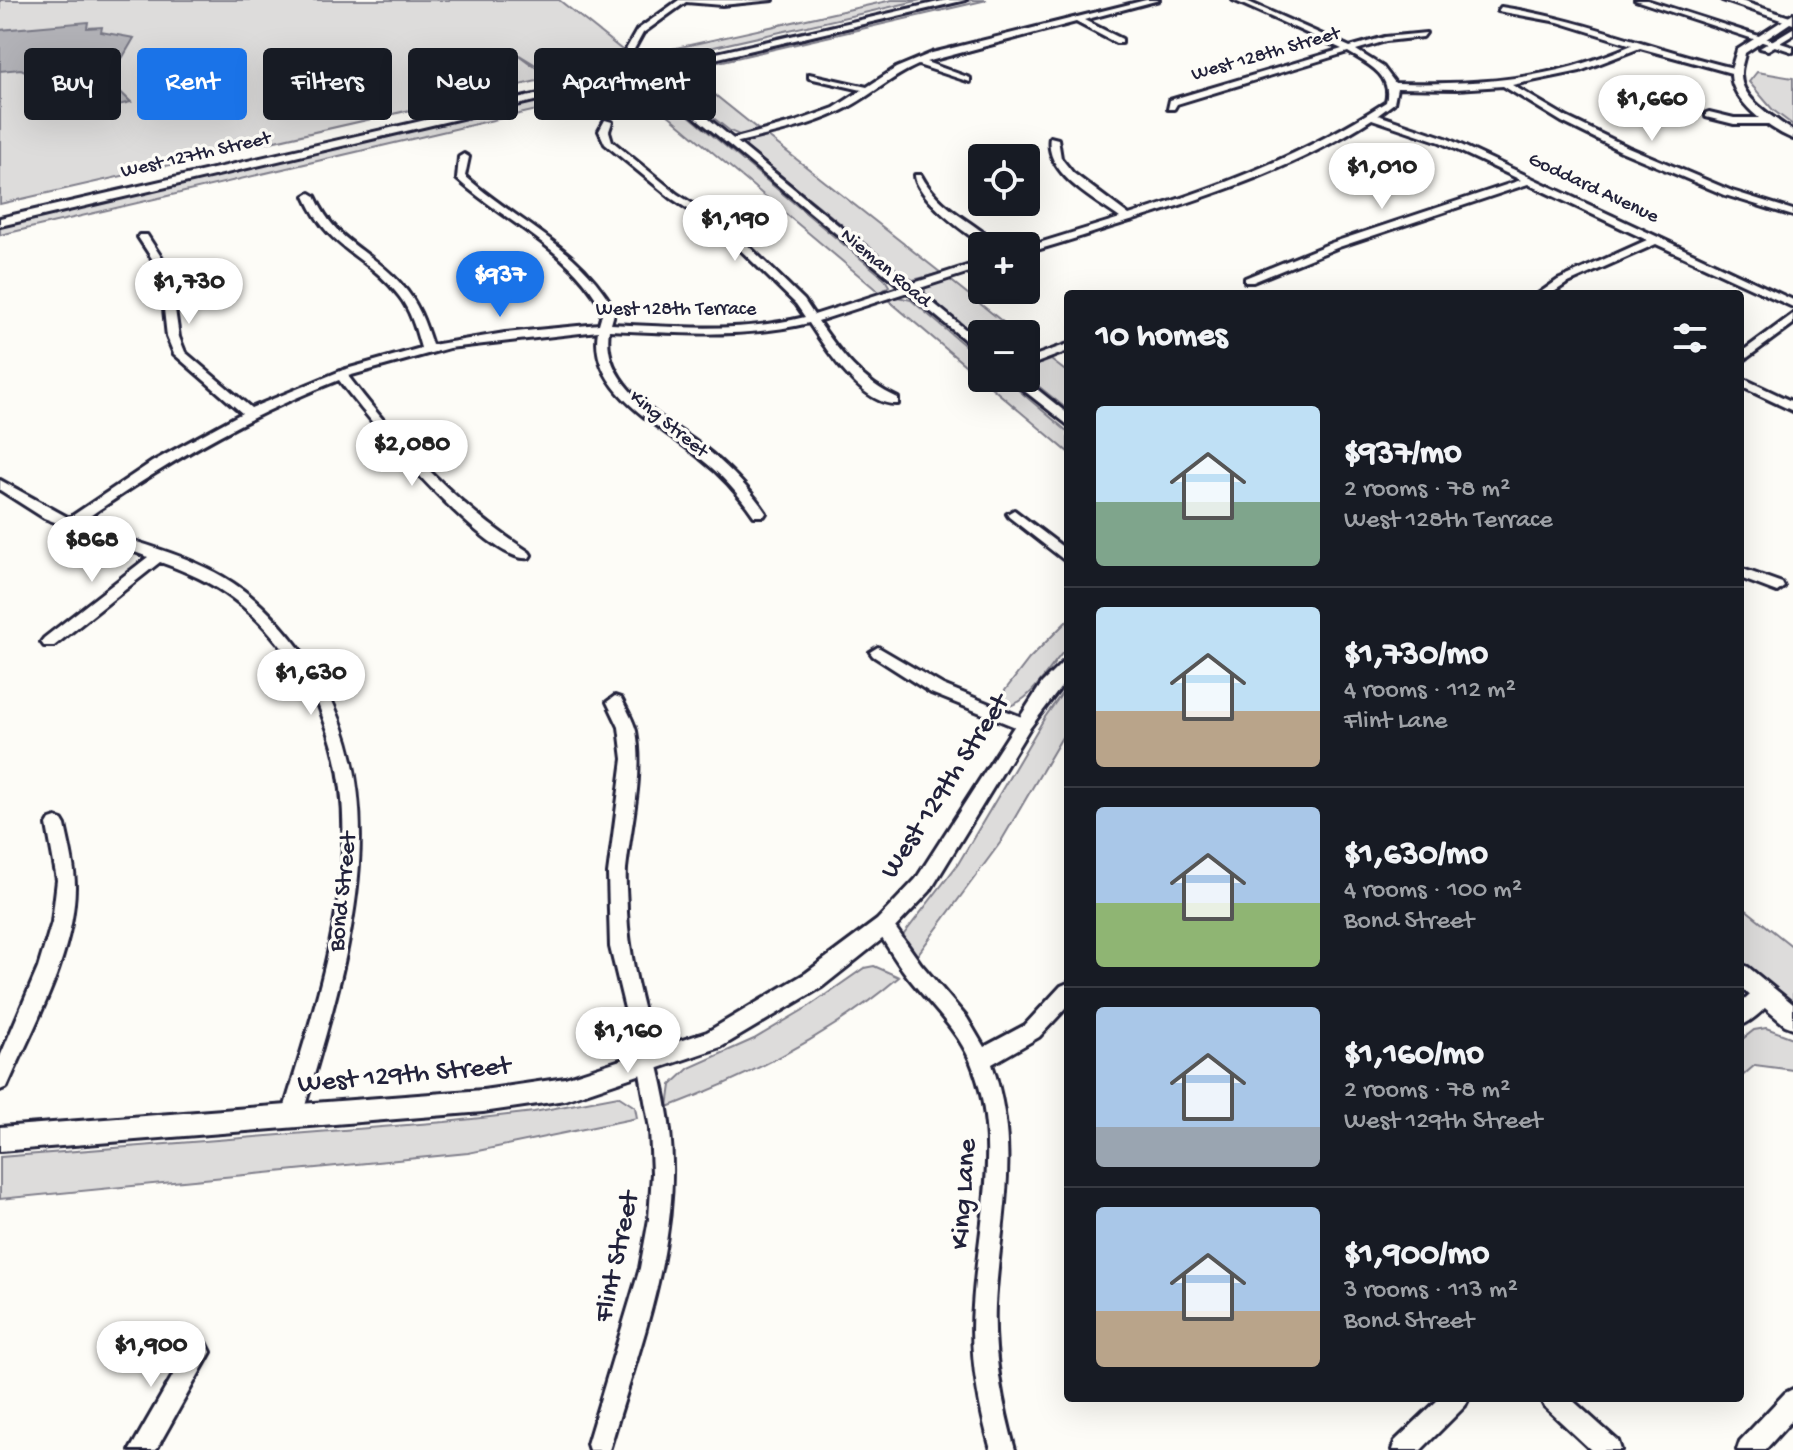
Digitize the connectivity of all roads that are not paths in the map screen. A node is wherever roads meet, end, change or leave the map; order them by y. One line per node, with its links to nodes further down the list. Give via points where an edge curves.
1 (684, 0): 2 (street); 19 (street)
2 (769, 0)
3 (931, 0): 22 (main road, West 127th Street)
4 (961, 0): 23 (main road, West 127th Street)
5 (1155, 0): 12 (street)
6 (1237, 0): 20 (street)
7 (1639, 0): 15 (street)
8 (1727, 0): 11 (main road)
9 (1749, 0): 11 (main road)
10 (1501, 9): 18 (street, via 1560,20)
11 (1792, 18): 15 (street)
12 (1076, 19): 16 (street); 25 (street)
13 (1793, 31): 17 (street)
14 (1423, 35): 20 (street, West 128th Street)
15 (1756, 40): 17 (street); 24 (street, via 1740,52)
16 (1119, 41)
17 (1770, 44): 21 (street); 24 (street)
18 (1637, 46): 26 (street); 30 (street)
19 (630, 48)
20 (1347, 50): 29 (street, via 1382,70); 34 (street, West 128th Street, via 1212,88)
21 (1793, 50)
22 (716, 52)
23 (716, 54)
24 (1741, 59): 26 (street)
25 (918, 62): 28 (street); 31 (street)
26 (1735, 71): 38 (street, via 1745,96)
27 (812, 76): 31 (street)
28 (967, 80)
29 (1392, 85): 30 (street); 36 (street, via 1390,103)
30 (1507, 86): 48 (street, via 1598,138 1728,193)
31 (871, 90): 42 (street, via 814,119)
32 (534, 94): 47 (main road, West 127th Street)
33 (534, 96): 50 (main road, West 127th Street)
34 (1171, 107)
35 (1709, 115): 38 (street)
36 (1373, 116): 45 (street, Goddard Avenue, via 1443,140); 49 (street, via 1269,171)
37 (704, 120): 42 (street, Nieman Road)
38 (1774, 121): 40 (street)
39 (608, 122): 61 (street, via 608,142 674,196 724,228)
40 (1793, 136)
41 (1053, 139): 49 (street, via 1054,155 1064,167)
42 (730, 141): 57 (street, Nieman Road)
43 (464, 157): 62 (street, King Street, via 460,177 476,193 534,229 597,284 609,310)
44 (918, 177): 51 (street, via 934,201)
45 (1530, 180): 53 (street, Goddard Avenue); 56 (street, via 1335,245)
46 (310, 196): 65 (street, via 314,210 343,244 407,298)
47 (0, 212)
48 (1793, 213)
49 (1126, 217): 54 (street)
50 (0, 222)
51 (976, 232)
52 (143, 237): 73 (street, via 166,281 180,354)
53 (1657, 239): 58 (street); 59 (street, Goddard Avenue)
54 (1040, 245)
55 (968, 269): 57 (street, West 128th Terrace)
56 (1249, 280)
57 (908, 288): 61 (street, West 128th Terrace); 63 (street, Nieman Road)
58 (1549, 290)
59 (1793, 304)
60 (1793, 318): 66 (street)
61 (811, 319): 62 (street, West 128th Terrace, via 727,332); 71 (street, via 855,376)
62 (604, 327): 65 (street, West 128th Terrace); 76 (street, King Street, via 603,350 625,390 728,474)
63 (968, 338)
64 (1064, 349): 67 (street)
65 (428, 350): 68 (street, West 128th Terrace)
66 (1744, 356)
67 (1040, 358)
68 (342, 376): 73 (street, West 128th Terrace); 79 (street, via 428,477 497,539)
69 (1744, 383): 72 (street)
70 (1032, 392): 74 (street)
71 (894, 401)
72 (1793, 407)
73 (251, 414): 78 (street, West 128th Terrace, via 175,452)
74 (1064, 418)
75 (0, 484): 78 (street, Bond Street)
76 (759, 513)
77 (1014, 514): 80 (street)
78 (70, 524): 81 (street, Bond Street)
79 (524, 555)
80 (1064, 555)
81 (158, 556): 84 (street); 99 (street, Bond Street, via 213,577 255,606 295,649 334,720 350,785 354,840 349,896 337,964)
82 (1744, 575): 83 (street)
83 (1777, 587)
84 (49, 642)
85 (878, 652): 88 (street, via 937,689)
86 (1064, 671): 88 (street, West 129th Street)
87 (615, 702): 97 (street, Flint Street, via 627,727 631,759 617,874 619,947)
88 (1023, 724): 90 (street, West 129th Street, via 923,885)
89 (56, 825): 98 (street, via 65,897 56,943)
90 (884, 926): 96 (street, King Lane, via 955,1016); 97 (street, West 129th Street, via 814,980 726,1032)
91 (1744, 977): 92 (street)
92 (1765, 994): 94 (street); 95 (street)
93 (1064, 996): 96 (street, via 1032,1031)
94 (1744, 1013)
95 (1793, 1018)
96 (980, 1060): 107 (street, King Lane, via 1000,1137 984,1308 985,1362)
97 (648, 1062): 99 (street, West 129th Street, via 565,1089); 105 (street, Flint Street, via 662,1158 660,1219 651,1268)
98 (0, 1080)
99 (292, 1116): 100 (street, West 129th Street)
100 (0, 1139)
101 (199, 1352): 106 (street)
102 (1793, 1401): 110 (street)
103 (1453, 1402): 108 (street)
104 (1556, 1402): 109 (street)
105 (599, 1444)
106 (142, 1450)
107 (1003, 1450)
108 (1404, 1450)
109 (1609, 1450)
110 (1749, 1450)

